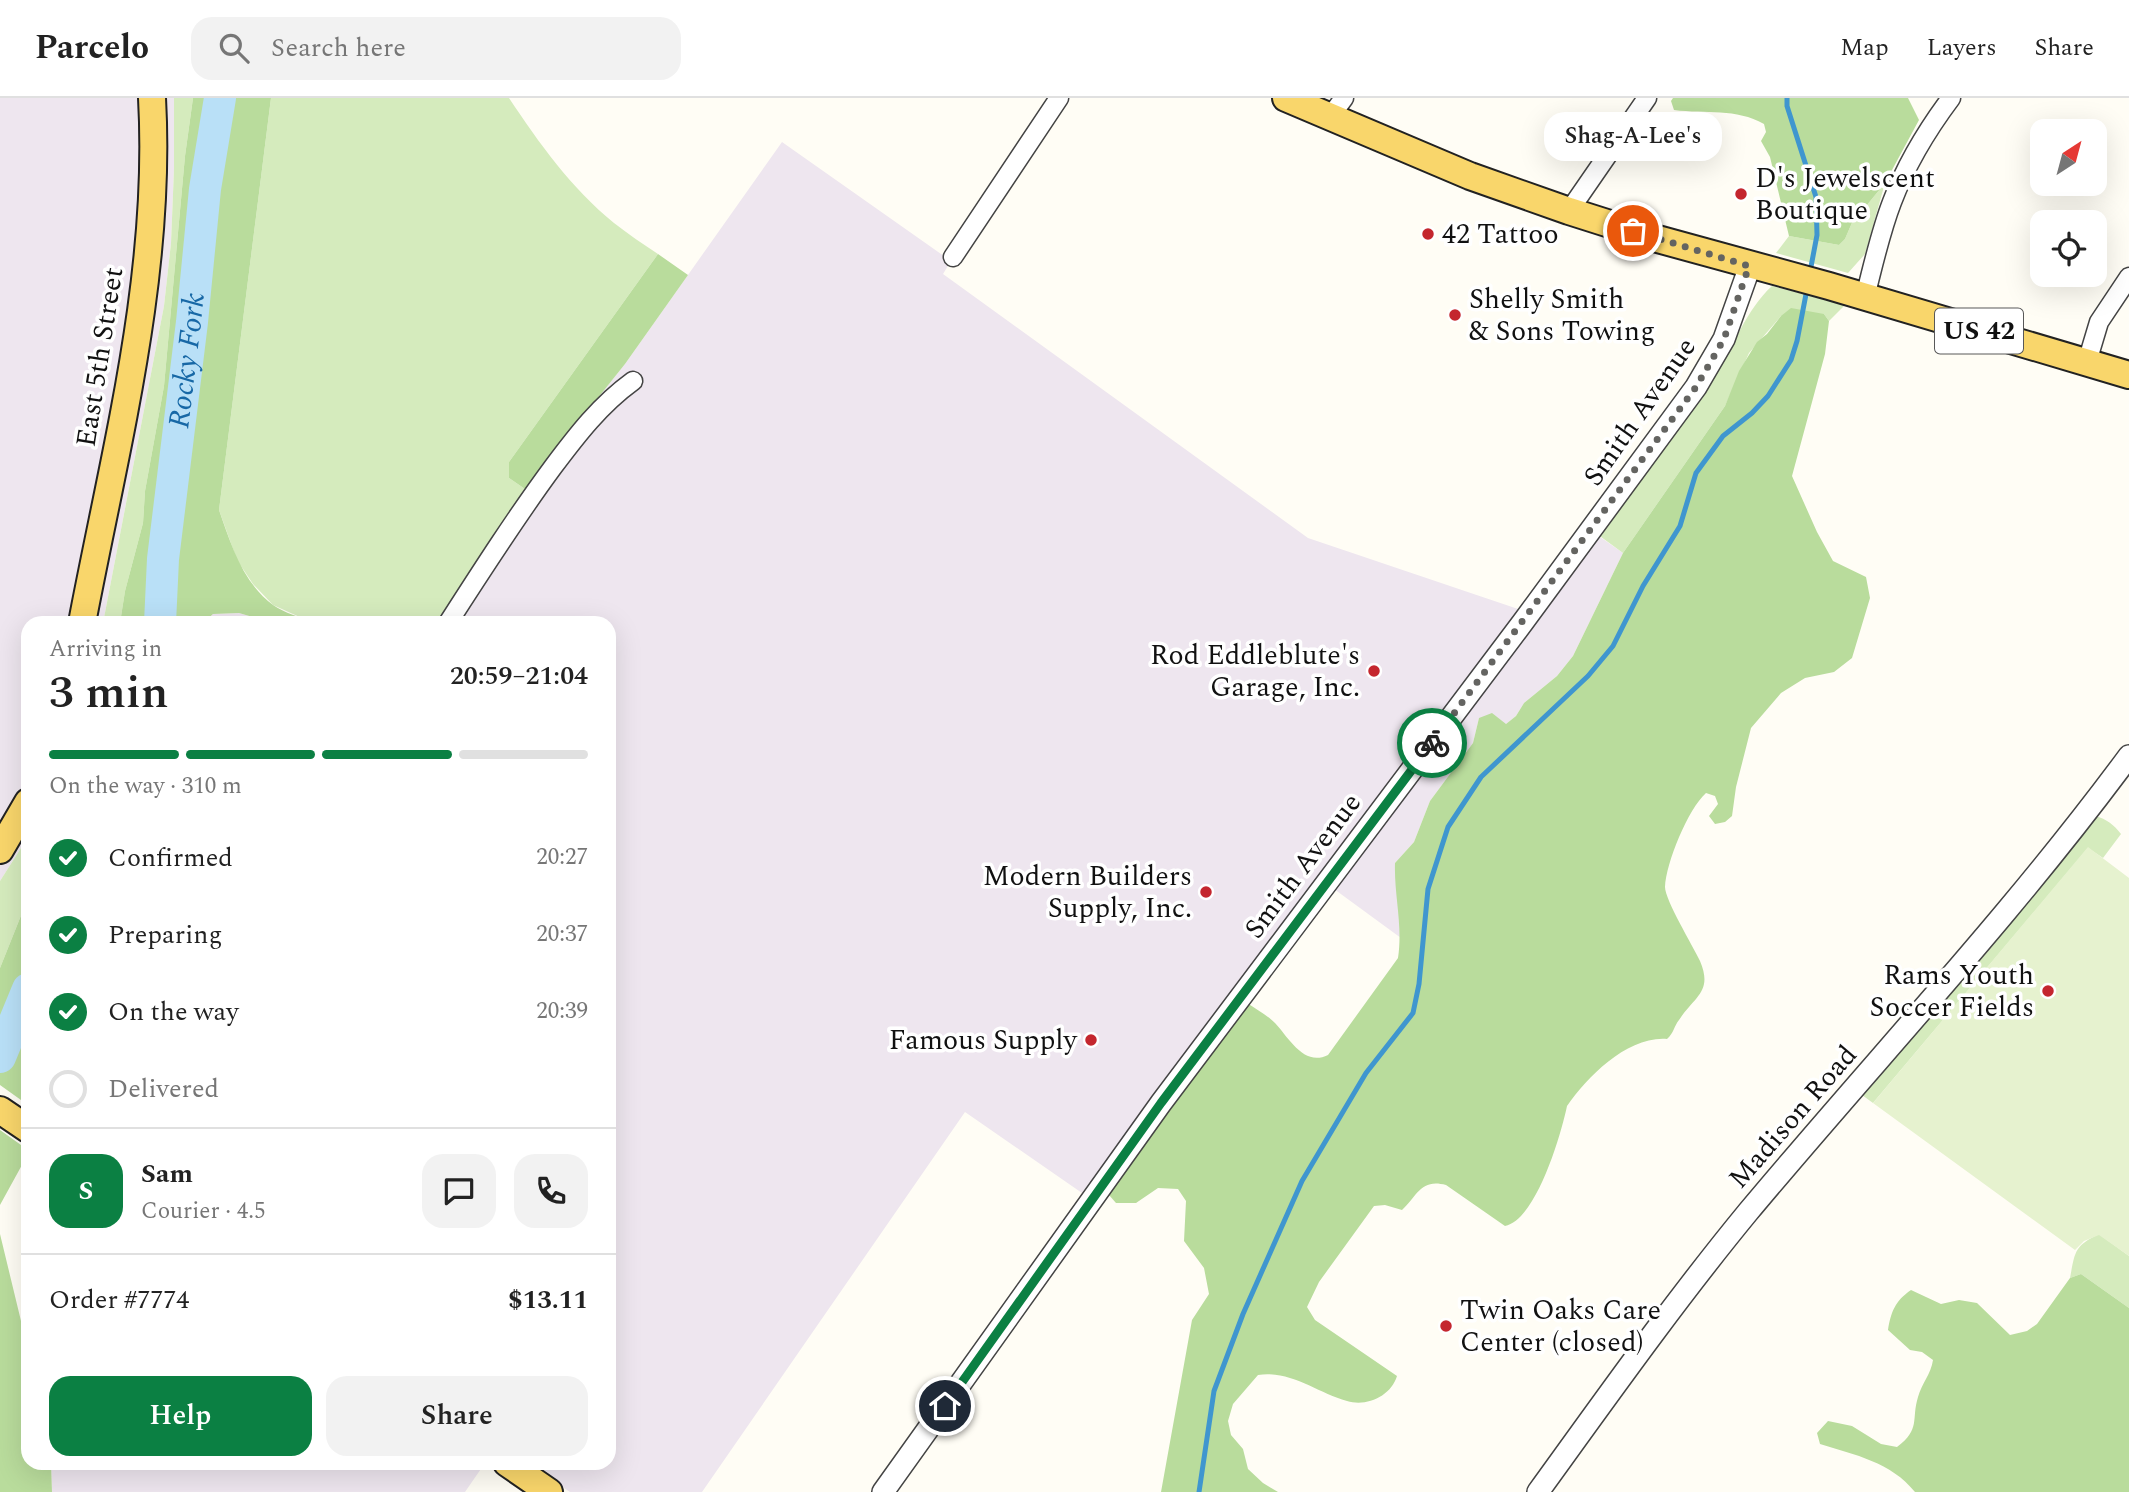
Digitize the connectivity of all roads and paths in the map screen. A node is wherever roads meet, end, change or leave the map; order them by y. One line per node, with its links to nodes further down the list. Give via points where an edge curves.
1 (152, 98): 15 (main road, East 5th Street, via 150,219 139,334)
2 (1059, 98): 8 (street)
3 (1286, 98): 6 (main road, US 42)
4 (1647, 98): 7 (street)
5 (1951, 98): 11 (street, via 1930,126 1899,186)
6 (1337, 108): 7 (main road, US 42, via 1470,176)
7 (1569, 211): 9 (main road, US 42)
8 (953, 257)
9 (1749, 266): 11 (main road, US 42); 24 (street, Smith Avenue, via 1724,339 1696,387 1161,1103)
10 (2129, 277): 12 (street, via 2099,322)
11 (1865, 297): 12 (main road, US 42)
12 (2087, 362): 13 (main road, US 42)
13 (2129, 375)
14 (633, 381): 16 (street, via 579,432)
15 (83, 616)
16 (453, 616)
17 (2129, 756): 25 (street, Madison Road, via 2003,916 1746,1214)
18 (21, 814): 19 (main road)
19 (0, 850)
20 (0, 1110): 21 (main road)
21 (21, 1124)
22 (517, 1470): 23 (main road)
23 (549, 1492)
24 (883, 1492)
25 (1538, 1492)

